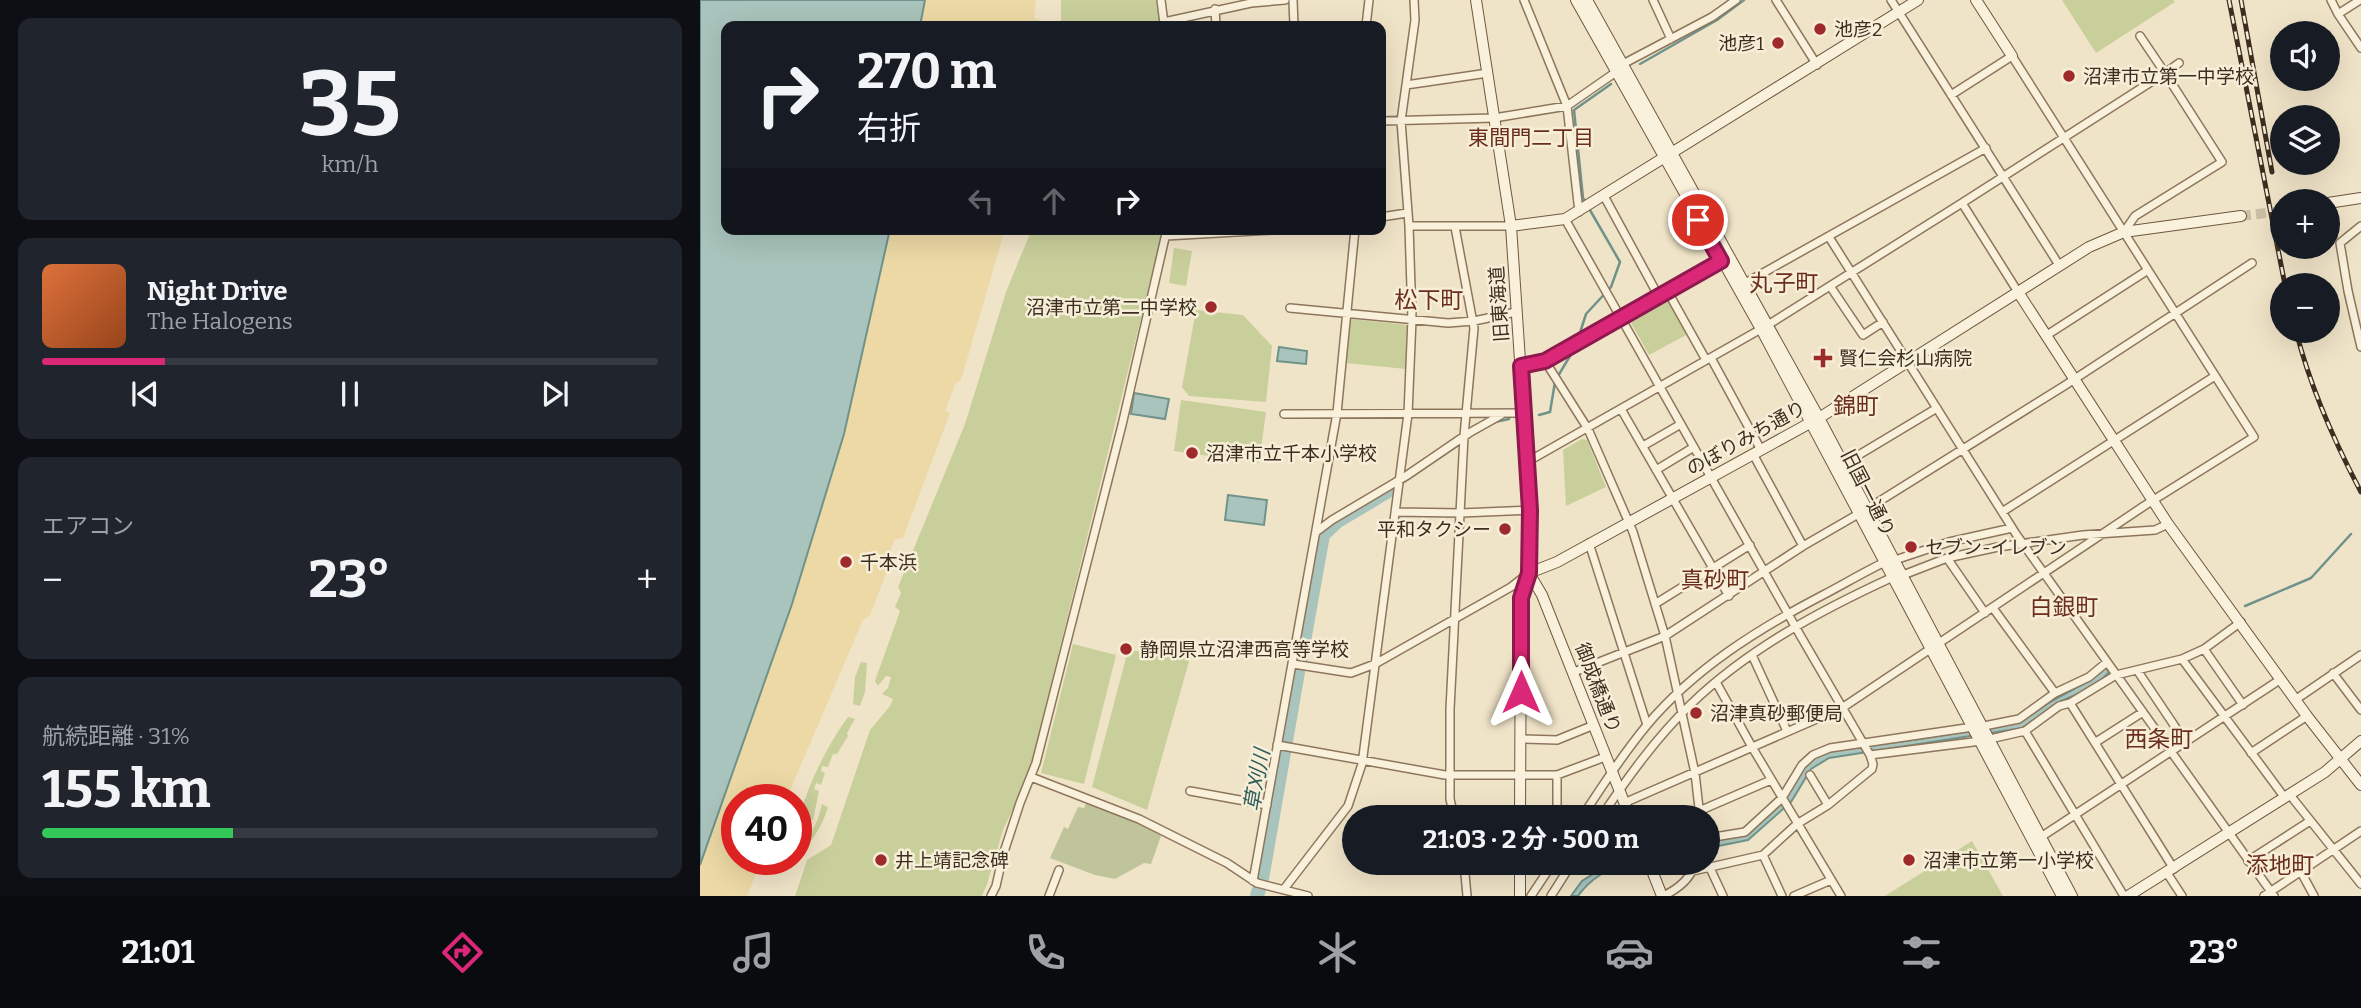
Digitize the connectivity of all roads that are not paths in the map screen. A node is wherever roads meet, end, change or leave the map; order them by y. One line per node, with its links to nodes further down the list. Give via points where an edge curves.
1 (1161, 0): 21 (street)
2 (1284, 0): 18 (street)
3 (1293, 0): 24 (street)
4 (1368, 0): 25 (street)
5 (1414, 0): 35 (street)
6 (1476, 0): 33 (street, 旧東海道)
7 (1524, 0): 37 (street)
8 (1576, 0): 32 (street, 旧国一通り)
9 (1587, 0): 32 (street, 旧国一通り)
10 (1653, 0): 27 (street)
11 (1735, 0): 27 (street)
12 (1776, 0): 31 (street)
13 (1892, 0): 19 (street)
14 (1919, 0): 19 (street)
15 (1976, 0): 29 (street)
16 (2330, 0): 20 (street)
17 (2360, 0): 20 (street)
18 (1215, 9): 22 (street); 23 (street)
19 (1899, 12): 31 (street); 36 (street)
20 (2338, 14): 28 (street)
21 (1164, 21)
22 (1174, 21)
23 (1216, 21)
24 (1294, 21)
25 (1366, 21)
26 (2140, 36): 34 (street)
27 (1671, 39): 32 (street)
28 (2361, 48)
29 (2012, 56): 36 (street); 41 (street)
30 (2179, 63): 34 (street)
31 (1817, 65): 43 (street)
32 (1620, 68): 37 (street); 43 (street, 旧国一通り)
33 (1488, 73): 35 (street); 38 (street, 旧東海道)
34 (2165, 73): 41 (street); 58 (street, via 2222,162 2135,216)
35 (1406, 85): 40 (street)
36 (1951, 94): 42 (street)
37 (1567, 106): 38 (street); 49 (street)
38 (1494, 118): 40 (street); 55 (street, 旧東海道)
39 (1386, 121): 40 (street)
40 (1401, 121): 50 (street)
41 (2066, 137): 44 (street); 58 (street)
42 (1986, 148): 44 (street); 61 (street)
43 (1668, 156): 45 (street); 62 (street, 旧国一通り); 67 (street, 旧国一通り)
44 (2002, 176): 47 (street); 64 (street)
45 (1604, 196): 49 (street); 71 (street)
46 (2361, 198): 48 (street)
47 (1962, 202): 66 (street); 70 (street)
48 (2340, 202)
49 (1579, 212): 53 (street)
50 (1407, 213): 51 (street); 54 (street)
51 (1386, 216)
52 (2241, 216): 58 (street, のぼりみち通り)
53 (1565, 219): 55 (street); 78 (street)
54 (1409, 226): 56 (street); 79 (street)
55 (1511, 226): 56 (street); 74 (street, 旧東海道)
56 (1455, 227): 80 (street)
57 (2360, 228): 77 (street, via 2340,243)
58 (2124, 232): 64 (street, のぼりみち通り); 65 (street)
59 (1166, 235): 196 (street)
60 (1354, 235): 75 (street)
61 (1829, 237): 66 (street); 67 (street)
62 (1721, 261): 69 (street); 82 (street, 旧国一通り)
63 (2252, 263): 76 (street)
64 (2059, 265): 70 (street, のぼりみち通り)
65 (2148, 270): 76 (street); 83 (street)
66 (1852, 272): 68 (street); 81 (street)
67 (1745, 283): 82 (street, 旧国一通り)
68 (1830, 286): 81 (street, via 1863,335); 82 (street)
69 (1668, 292): 71 (street); 85 (street)
70 (2018, 292): 83 (street); 87 (street, のぼりみち通り)
71 (1659, 297): 78 (street)
72 (1290, 308): 75 (street)
73 (2361, 311): 77 (street)
74 (1516, 312): 80 (street); 88 (street, 旧東海道)
75 (1347, 313): 79 (street); 94 (street)
76 (2175, 313): 89 (street); 90 (street)
77 (2353, 316): 84 (street)
78 (1622, 318): 86 (street); 91 (street)
79 (1412, 319): 80 (street); 97 (street)
80 (1474, 321): 98 (street)
81 (1883, 322): 87 (street)
82 (1765, 327): 85 (street); 100 (street, 旧国一通り)
83 (2047, 335): 90 (street)
84 (2361, 347)
85 (1709, 359): 91 (street); 108 (street)
86 (1545, 361): 88 (street); 102 (street)
87 (1908, 361): 92 (street); 100 (street, のぼりみち通り)
88 (1521, 366): 95 (street, 旧東海道)
89 (2215, 376): 104 (street); 115 (street, via 2254,437)
90 (2074, 379): 104 (street); 107 (street)
91 (1661, 386): 93 (street); 101 (street)
92 (1937, 408): 107 (street); 110 (street)
93 (1621, 410): 102 (street); 105 (street)
94 (1337, 413): 96 (street); 97 (street); 124 (street)
95 (1524, 413): 99 (street); 109 (street, 旧東海道)
96 (1283, 414)
97 (1408, 414): 98 (street); 113 (street)
98 (1466, 414): 99 (street); 103 (street)
99 (1503, 414): 103 (street)
100 (1815, 420): 108 (street, のぼりみち通り); 110 (street, 旧国一通り)
101 (1681, 425): 105 (street); 106 (street)
102 (1588, 429): 109 (street); 121 (street)
103 (1464, 436): 113 (street); 120 (street)
104 (2113, 440): 115 (street); 119 (street)
105 (1643, 446): 111 (street)
106 (1694, 447): 111 (street); 112 (street)
107 (1963, 449): 118 (street); 119 (street)
108 (1758, 452): 112 (street, のぼりみち通り); 129 (street)
109 (1527, 462): 116 (street, 旧東海道)
110 (1840, 467): 118 (street, 旧国一通り)
111 (1656, 470): 114 (street)
112 (1711, 477): 114 (street, のぼりみち通り); 128 (street)
113 (1399, 480): 117 (street); 124 (street)
114 (1673, 498): 121 (street, のぼりみち通り); 132 (street)
115 (2152, 501): 122 (street); 125 (street)
116 (1530, 510): 120 (street); 133 (street, 旧東海道)
117 (1395, 512): 120 (street); 154 (street)
118 (1863, 512): 129 (street); 131 (street, 旧国一通り)
119 (2002, 512): 123 (street)
120 (1461, 513): 142 (street)
121 (1628, 523): 127 (street, のぼりみち通り); 138 (street)
122 (2168, 524): 125 (street, via 2155,530); 143 (street)
123 (2012, 528): 126 (street); 131 (street)
124 (1316, 532): 153 (street)
125 (2102, 534): 126 (street); 135 (street)
126 (2022, 542): 130 (street); 135 (street)
127 (1590, 543): 133 (street, のぼりみち通り); 148 (street)
128 (1750, 545): 132 (street); 134 (street)
129 (1803, 546): 134 (street)
130 (1947, 558): 136 (street); 140 (street)
131 (1890, 561): 136 (street, 旧国一通り); 141 (street)
132 (1713, 567): 137 (street); 138 (street)
133 (1529, 573): 142 (street); 156 (street, 御成橋通り); 177 (street, 旧東海道, via 1521,598)
134 (1765, 573): 137 (street); 141 (street)
135 (2044, 574): 139 (street); 152 (street)
136 (1898, 576): 144 (street); 146 (street, 旧国一通り)
137 (1729, 596): 145 (street)
138 (1655, 604): 145 (street)
139 (1993, 608): 140 (street); 162 (street)
140 (1985, 613): 146 (street)
141 (1788, 614): 144 (street); 161 (street, via 1739,643)
142 (1455, 618): 154 (street); 193 (street)
143 (2241, 622): 147 (street); 159 (street)
144 (1796, 628): 149 (street); 166 (street)
145 (1665, 636): 148 (street); 161 (street)
146 (1936, 646): 166 (street); 176 (street, 旧国一通り)
147 (2204, 649): 151 (street); 165 (street)
148 (1624, 652): 156 (street); 173 (street)
149 (1752, 655): 160 (street); 175 (street)
150 (2361, 655): 157 (street)
151 (2182, 659): 155 (street); 171 (street)
152 (2107, 662): 158 (street); 162 (street)
153 (1293, 664): 154 (street, via 1351,673); 182 (street)
154 (1375, 664): 188 (street)
155 (2137, 670): 158 (street); 181 (street)
156 (1574, 672): 172 (street, 御成橋通り)
157 (2333, 673): 163 (street); 167 (street)
158 (2116, 675): 164 (street); 168 (street)
159 (2281, 680): 163 (street); 165 (street)
160 (1716, 682): 169 (street); 183 (street)
161 (1678, 693): 169 (street); 173 (street)
162 (2055, 694): 176 (street, via 2019,719)
163 (2295, 700): 170 (street)
164 (2070, 703): 174 (street); 179 (street)
165 (2243, 705): 171 (street)
166 (1842, 708): 175 (street); 180 (street)
167 (2361, 710)
168 (2143, 712): 179 (street); 184 (street)
169 (1683, 713): 191 (street); 201 (street)
170 (2307, 716): 185 (street); 189 (street)
171 (2224, 717): 181 (street); 185 (street)
172 (1594, 725): 177 (street, via 1557,740); 187 (street, 御成橋通り)
173 (1647, 725): 190 (street)
174 (2025, 731): 176 (street); 214 (street)
175 (1787, 732): 183 (street)
176 (1981, 732): 180 (street); 186 (street); 220 (street, 旧国一通り); 254 (street, 旧国一通り)
177 (1521, 739): 192 (street, 旧東海道)
178 (2361, 741): 189 (street)
179 (2096, 742): 198 (street)
180 (1863, 743): 186 (street); 203 (street, via 1830,747 1813,755)
181 (2186, 743): 184 (street)
182 (1277, 745): 188 (street); 205 (street)
183 (1752, 747): 191 (street); 197 (street)
184 (2171, 752): 198 (street); 218 (street)
185 (2251, 753): 202 (street)
186 (1870, 755): 213 (street, via 1872,769)
187 (1605, 757): 190 (street, 御成橋通り); 194 (street)
188 (1362, 760): 193 (street); 239 (street, via 1348,806)
189 (2340, 760): 199 (street); 202 (street)
190 (1612, 772): 201 (street, 御成橋通り); 209 (street)
191 (1695, 773): 204 (street); 211 (street)
192 (1520, 774): 193 (street); 194 (street); 207 (street, 旧東海道)
193 (1449, 775): 206 (street)
194 (1557, 775): 208 (street)
195 (1810, 775): 213 (street)
196 (1031, 777): 236 (street, via 1139,819); 241 (street)
197 (1771, 780): 203 (street); 212 (street)
198 (2122, 784): 214 (street); 226 (street)
199 (2361, 785)
200 (1190, 791): 205 (street)
201 (1619, 791): 204 (street, 御成橋通り); 210 (street)
202 (2287, 796): 215 (street); 218 (street)
203 (1782, 797): 216 (street); 219 (street, via 1745,832)
204 (1624, 803)
205 (1267, 805): 236 (street)
206 (1451, 805)
207 (1520, 805)
208 (1557, 805)
209 (1590, 805)
210 (1609, 805)
211 (1698, 805)
212 (1718, 805)
213 (1828, 805): 216 (street)
214 (2074, 815): 220 (street); 256 (street)
215 (2310, 821): 221 (street); 223 (street)
216 (1797, 824): 222 (street); 235 (street)
217 (2361, 831): 221 (street)
218 (2229, 834): 223 (street); 226 (street)
219 (1720, 836)
220 (2041, 837): 255 (street, 旧国一通り)
221 (2333, 850): 227 (street); 237 (street)
222 (1763, 855): 224 (street); 251 (street)
223 (2248, 861): 240 (street)
224 (1720, 866)
225 (1059, 870): 242 (street)
226 (2171, 871): 256 (street); 257 (street)
227 (2301, 872): 240 (street); 258 (street)
228 (1465, 875): 245 (street)
229 (1520, 875): 246 (street)
230 (1545, 875): 247 (street)
231 (1564, 875): 248 (street)
232 (1654, 875): 249 (street)
233 (1688, 875): 249 (street)
234 (1713, 875): 250 (street)
235 (1831, 880): 252 (street); 253 (street)
236 (1253, 881): 238 (street)
237 (2361, 884)
238 (1270, 886): 239 (street); 243 (street)
239 (1284, 889): 244 (street)
240 (2270, 894)
241 (991, 896)
242 (1049, 896)
243 (1270, 896)
244 (1308, 896)
245 (1467, 896)
246 (1520, 896)
247 (1531, 896)
248 (1551, 896)
249 (1663, 896)
250 (1723, 896)
251 (1782, 896)
252 (1794, 896)
253 (1841, 896)
254 (2062, 896)
255 (2072, 896)
256 (2126, 896)
257 (2182, 896)
258 (2314, 896)

